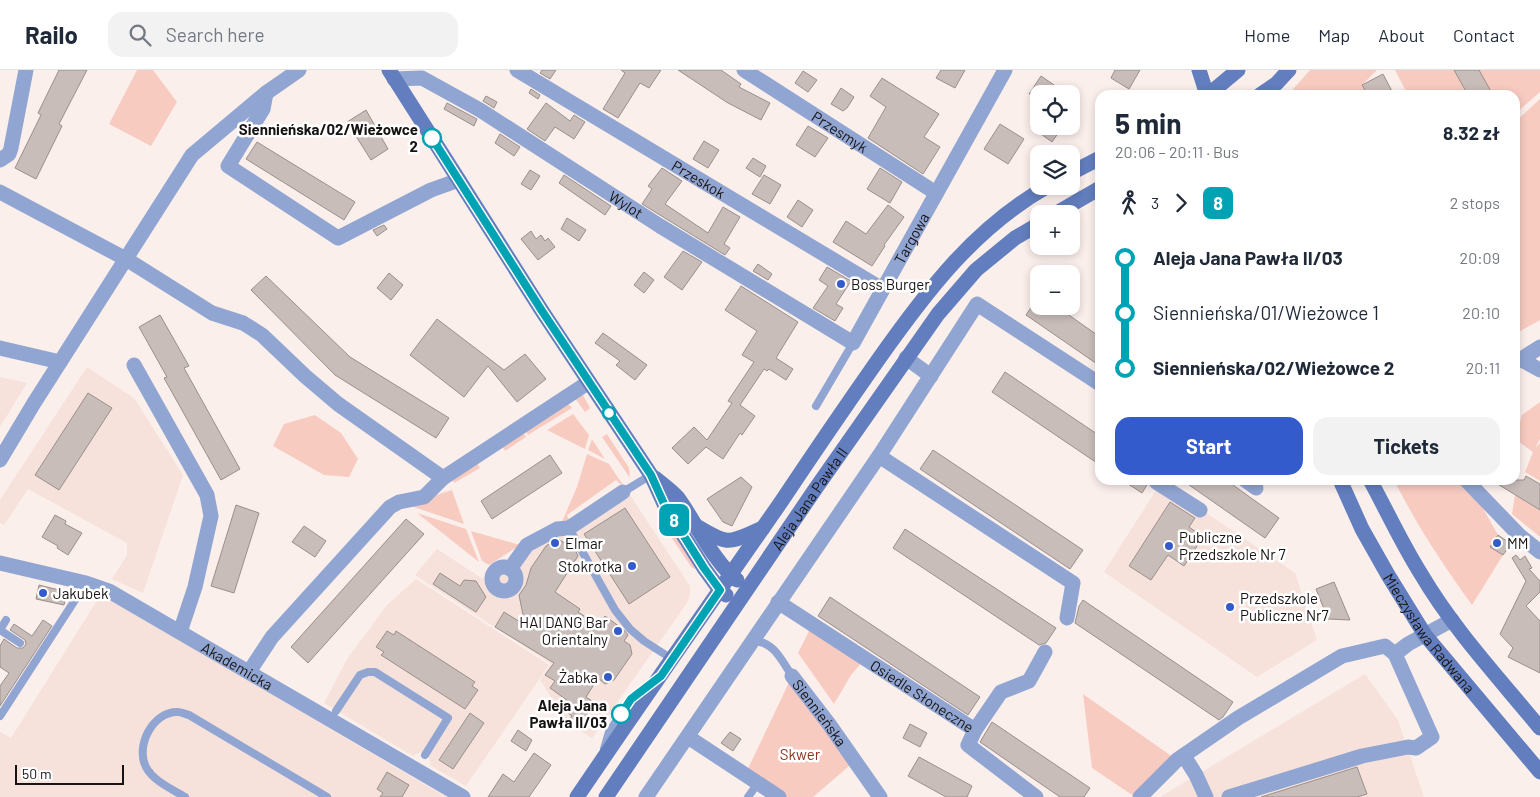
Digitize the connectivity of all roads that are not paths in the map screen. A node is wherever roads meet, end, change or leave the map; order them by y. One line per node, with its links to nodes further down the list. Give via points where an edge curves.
1 (26, 70): 16 (street, via 12,148)
2 (299, 70): 15 (street)
3 (517, 70): 27 (street, Przeskok)
4 (744, 70): 22 (street, Przesmyk)
5 (1005, 70): 22 (street, Targowa)
6 (1199, 70): 11 (main road)
7 (1238, 70): 10 (main road)
8 (1290, 70): 14 (main road)
9 (392, 74): 19 (main road); 28 (street, Wylot, via 422,78 480,110 660,226)
10 (1224, 75): 12 (main road); 13 (main road)
11 (1205, 90)
12 (1211, 90)
13 (1229, 90)
14 (1267, 90)
15 (266, 93): 19 (street, via 263,109 228,166 338,238 431,190); 26 (street, via 192,155)
16 (0, 160)
17 (1095, 161): 18 (main road)
18 (1080, 168)
19 (459, 180): 39 (main road)
20 (1095, 191): 24 (main road)
21 (0, 192): 26 (street)
22 (936, 193): 27 (street, Targowa)
23 (1032, 195): 53 (main road, Aleja Jana Pawła II, via 996,222 938,279 868,374)
24 (1071, 205)
25 (1030, 229): 31 (main road, Aleja Jana Pawła II, via 976,270 955,292)
26 (126, 259): 33 (street); 44 (street, via 212,313 243,323 262,335 338,404)
27 (882, 289): 28 (street, Targowa)
28 (853, 343): 40 (lane, Targowa)
29 (1540, 347): 32 (street)
30 (0, 348): 33 (street)
31 (906, 358): 37 (street); 59 (main road, Aleja Jana Pawła II)
32 (1520, 361)
33 (60, 362): 42 (street)
34 (1520, 362): 36 (street)
35 (134, 365): 67 (street, via 208,495 211,516 195,587)
36 (1540, 370)
37 (931, 376): 38 (street, via 977,304); 41 (street)
38 (1095, 381)
39 (589, 382): 43 (main road); 44 (street)
40 (816, 406)
41 (880, 456): 61 (street); 63 (street, via 1073,583)
42 (0, 460)
43 (651, 475): 49 (lane); 51 (main road, via 677,497); 60 (main road, via 665,506)
44 (442, 478): 74 (street, via 424,497 390,507 272,637)
45 (1161, 485): 50 (street)
46 (1342, 485): 68 (main road, Mieczysława Radwana, via 1362,529)
47 (1372, 485): 65 (main road, Mieczysława Radwana, via 1421,575)
48 (1471, 485): 54 (street, via 1519,536)
49 (623, 492): 52 (street)
50 (1200, 510)
51 (694, 525): 53 (main road, via 719,539 732,541); 57 (main road)
52 (569, 528): 56 (street, via 557,529 527,545); 73 (lane, via 615,610 644,642)
53 (763, 528): 57 (main road, Aleja Jana Pawła II)
54 (1540, 552)
55 (0, 563): 58 (street, Akademicka)
56 (510, 569)
57 (731, 575): 59 (main road); 60 (main road, Aleja Jana Pawła II)
58 (86, 583): 67 (street, Akademicka, via 109,591); 77 (lane)
59 (748, 588): 62 (main road, Aleja Jana Pawła II)
60 (720, 590): 62 (main road); 73 (main road, Aleja Jana Pawła II)
61 (778, 602): 69 (street); 79 (street, Osiedle Słoneczne)
62 (738, 604): 89 (main road, Aleja Jana Pawła II)
63 (1067, 618)
64 (6, 620): 66 (lane)
65 (1452, 620): 68 (street); 78 (main road, Mieczysława Radwana)
66 (0, 630): 70 (lane)
67 (180, 632): 74 (street, Akademicka)
68 (1425, 635): 72 (street); 83 (main road, Mieczysława Radwana)
69 (752, 641): 75 (lane, Siennieńska, via 762,641 773,648); 80 (street)
70 (20, 643)
71 (1045, 652): 79 (street, Osiedle Słoneczne, via 1029,681 1000,692)
72 (1395, 654): 82 (street, via 1385,646 1342,656 1238,718); 97 (street, via 1432,737 1416,748 1362,756)
73 (672, 660): 88 (main road)
74 (249, 672): 87 (street, Akademicka)
75 (792, 676): 93 (street, Siennieńska)
76 (336, 710): 81 (lane, via 360,675 375,672 448,718)
77 (0, 716)
78 (1540, 728)
79 (975, 730): 94 (street, via 968,744)
80 (688, 737): 84 (street); 90 (street)
81 (425, 755)
82 (1184, 756): 95 (street); 96 (street)
83 (1540, 772)
84 (758, 783): 91 (lane); 92 (street)
85 (186, 797): 86 (lane, via 156,779 146,768 142,756 143,744 156,720 168,713 189,715)
86 (327, 797)
87 (463, 797)
88 (577, 797)
89 (606, 797)
90 (646, 797)
91 (748, 797)
92 (779, 797)
93 (880, 797)
94 (1036, 797)
95 (1140, 797)
96 (1206, 797)
97 (1229, 797)

